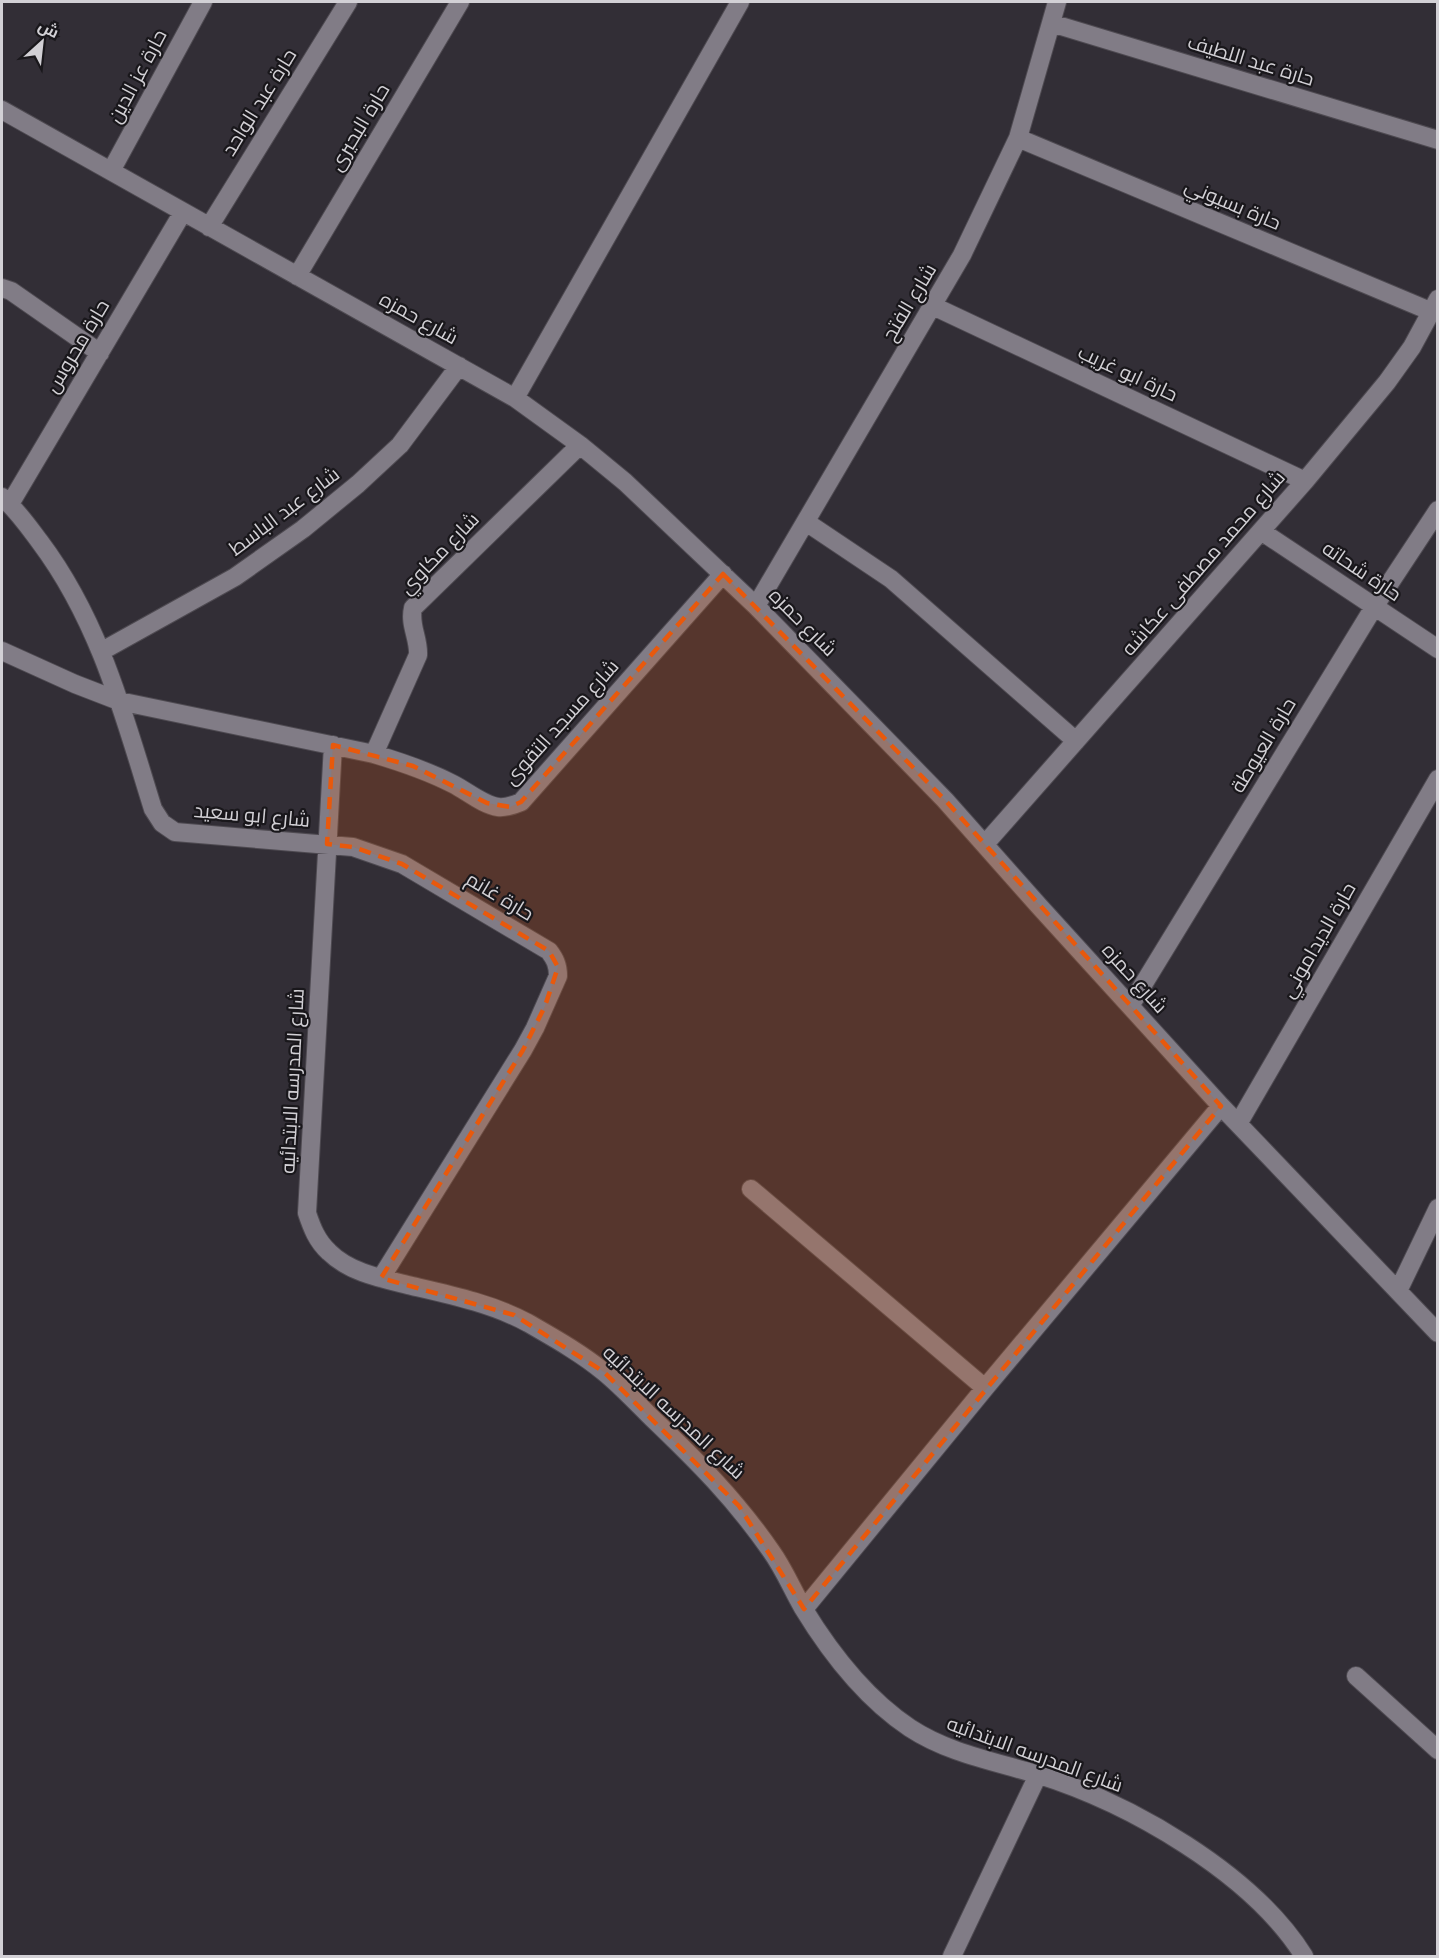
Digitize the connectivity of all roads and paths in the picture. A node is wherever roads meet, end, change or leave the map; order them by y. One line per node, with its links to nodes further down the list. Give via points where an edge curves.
1 (203, 2): 10 (street, حارة عز الدين)
2 (348, 2): 12 (street, حارة عبد الواحد)
3 (460, 2): 13 (street, حارة البحيرى)
4 (740, 2): 19 (street)
5 (1057, 2): 6 (street, شارع الفتح)
6 (1051, 23): 8 (street, شارع الفتح); 9 (street, حارة عبد اللطيف)
7 (2, 110): 10 (street, شارع حمزه)
8 (1018, 138): 15 (street, حارة بسيوني); 16 (street, شارع الفتح)
9 (1437, 140)
10 (111, 171): 11 (street, شارع حمزه)
11 (183, 212): 12 (street, شارع حمزه); 17 (street, حارة محروس)
12 (209, 227): 13 (street, شارع حمزه)
13 (297, 276): 18 (street, شارع حمزه)
14 (2, 288): 17 (street)
15 (1434, 305): 21 (street, شارع محمد مصطفى عكاشه, via 1388,381)
16 (933, 306): 21 (street, حارة ابو غريب); 24 (street, شارع الفتح)
17 (100, 352): 22 (street, حارة محروس)
18 (459, 366): 19 (street, شارع حمزه); 31 (street, شارع عبد الباسط, via 400,445 303,529 235,577)
19 (514, 398): 20 (street, شارع حمزه)
20 (580, 445): 26 (street, شارع حمزه); 35 (street, شارع مكاوي, via 413,608 418,655)
21 (1305, 481): 25 (street, شارع محمد مصطفى عكاشه)
22 (6, 501): 31 (street, شارع ابو سعيد, via 74,592)
23 (1437, 510): 28 (street, حارة العيوطة)
24 (806, 522): 27 (street, شارع الفتح); 33 (street, via 891,579)
25 (1261, 531): 28 (street, حارة شحاته); 33 (street, شارع محمد مصطفى عكاشه)
26 (723, 574): 27 (street, شارع حمزه); 35 (street, شارع مسجد التقوى, via 521,802 498,807 422,771)
27 (756, 606): 38 (street, شارع حمزه)
28 (1374, 607): 29 (street, حارة شحاته); 39 (street, حارة العيوطة)
29 (1437, 649)
30 (2, 651): 32 (street, شارع مسجد التقوى)
31 (102, 651): 32 (street, شارع ابو سعيد)
32 (119, 701): 34 (street, شارع مسجد التقوى); 37 (street, شارع ابو سعيد, via 153,809 162,823 175,832)
33 (1076, 741): 38 (street, شارع محمد مصطفى عكاشه)
34 (333, 745): 35 (street, شارع مسجد التقوى); 37 (street, شارع المدرسه الابتدائيه)
35 (374, 754)
36 (1437, 779): 41 (street, حارة الديداموني)
37 (327, 844): 44 (street, شارع المدرسه الابتدائيه, via 307,1213 315,1235 329,1252 347,1265); 44 (street, حارة غانم, via 353,847 402,864 549,951 558,967 558,976 524,1050)
38 (986, 844): 39 (street, شارع حمزه)
39 (1130, 1006): 40 (street, شارع حمزه)
40 (1221, 1106): 41 (street, شارع حمزه); 47 (street)
41 (1238, 1124): 45 (street, شارع حمزه)
42 (751, 1189): 47 (street)
43 (1437, 1208): 45 (street)
44 (381, 1278): 48 (street, شارع المدرسه الابتدائيه, via 514,1315 604,1372 697,1460 739,1506 774,1555)
45 (1398, 1292): 46 (street, شارع حمزه)
46 (1437, 1333)
47 (985, 1388): 48 (street)
48 (804, 1609): 51 (street, شارع المدرسه الابتدائيه, via 845,1669 876,1702 911,1729 951,1749)
49 (1356, 1676): 50 (street)
50 (1437, 1750)
51 (1038, 1775): 52 (street); 53 (street, شارع المدرسه الابتدائيه, via 1143,1820 1194,1852 1249,1891)
52 (952, 1956)
53 (1304, 1956)

